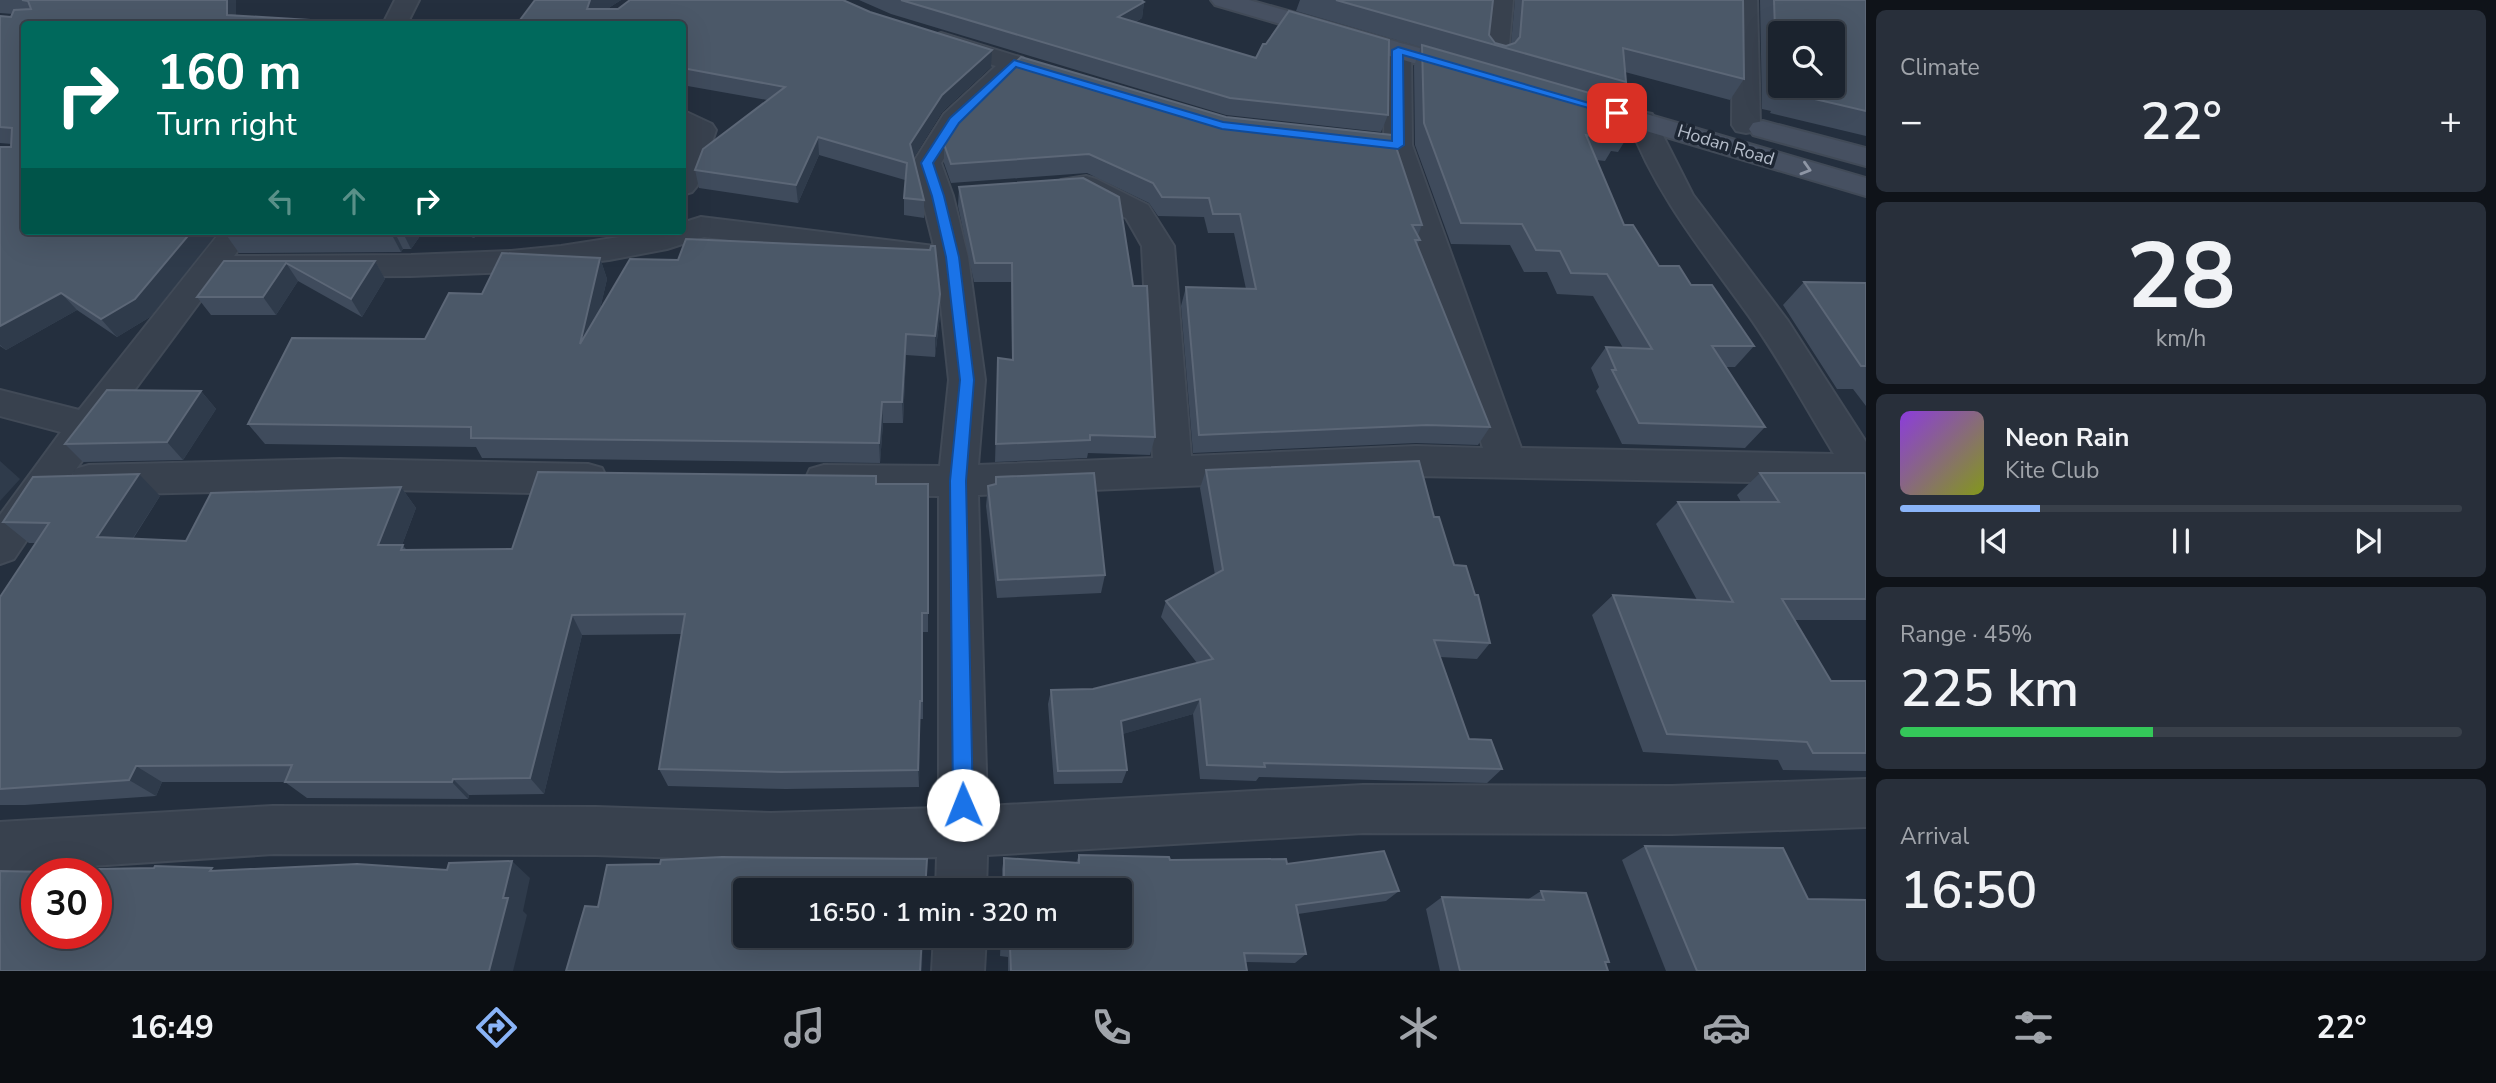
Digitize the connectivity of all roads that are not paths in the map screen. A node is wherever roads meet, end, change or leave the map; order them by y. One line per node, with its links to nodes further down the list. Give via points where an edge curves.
1 (407, 0): 6 (street)
2 (1223, 0): 8 (main road)
3 (1301, 0): 9 (main road)
4 (1501, 0): 9 (street)
5 (1745, 0): 14 (street)
6 (396, 21)
7 (907, 30): 22 (street, via 1027,67 954,121 927,163 952,195)
8 (1398, 50): 9 (main road); 26 (street, via 1385,144)
9 (1505, 66)
10 (1574, 78): 14 (main road, Hodan Road)
11 (1552, 94): 13 (main road, Hodan Road)
12 (686, 120): 16 (street, via 702,130)
13 (1642, 120): 17 (main road, Hodan Road, one-way to 17); 28 (street, via 1668,178 1763,312)
14 (1746, 125): 15 (main road, Hodan Road)
15 (1866, 157)
16 (686, 175)
17 (1866, 187)
18 (1046, 188): 27 (street, via 1086,185 1137,212 1158,246)
19 (692, 215): 22 (street)
20 (234, 235): 23 (street)
21 (679, 235): 23 (street, via 567,257)
22 (952, 257): 32 (street, via 967,380)
23 (211, 267): 25 (street)
24 (0, 403): 25 (street)
25 (89, 426): 31 (street)
26 (1506, 460): 27 (street); 28 (street)
27 (1172, 470): 32 (street)
28 (1865, 471)
29 (623, 479): 31 (street, via 340,474)
30 (790, 480): 32 (street)
31 (45, 481): 33 (street)
32 (958, 481): 35 (street)
33 (0, 547)
34 (1866, 803): 35 (street, via 1672,810 1363,808)
35 (963, 832): 36 (street, via 771,838 273,830); 37 (street)
36 (0, 848)
37 (961, 878)
38 (959, 948): 39 (street)
39 (958, 971)

